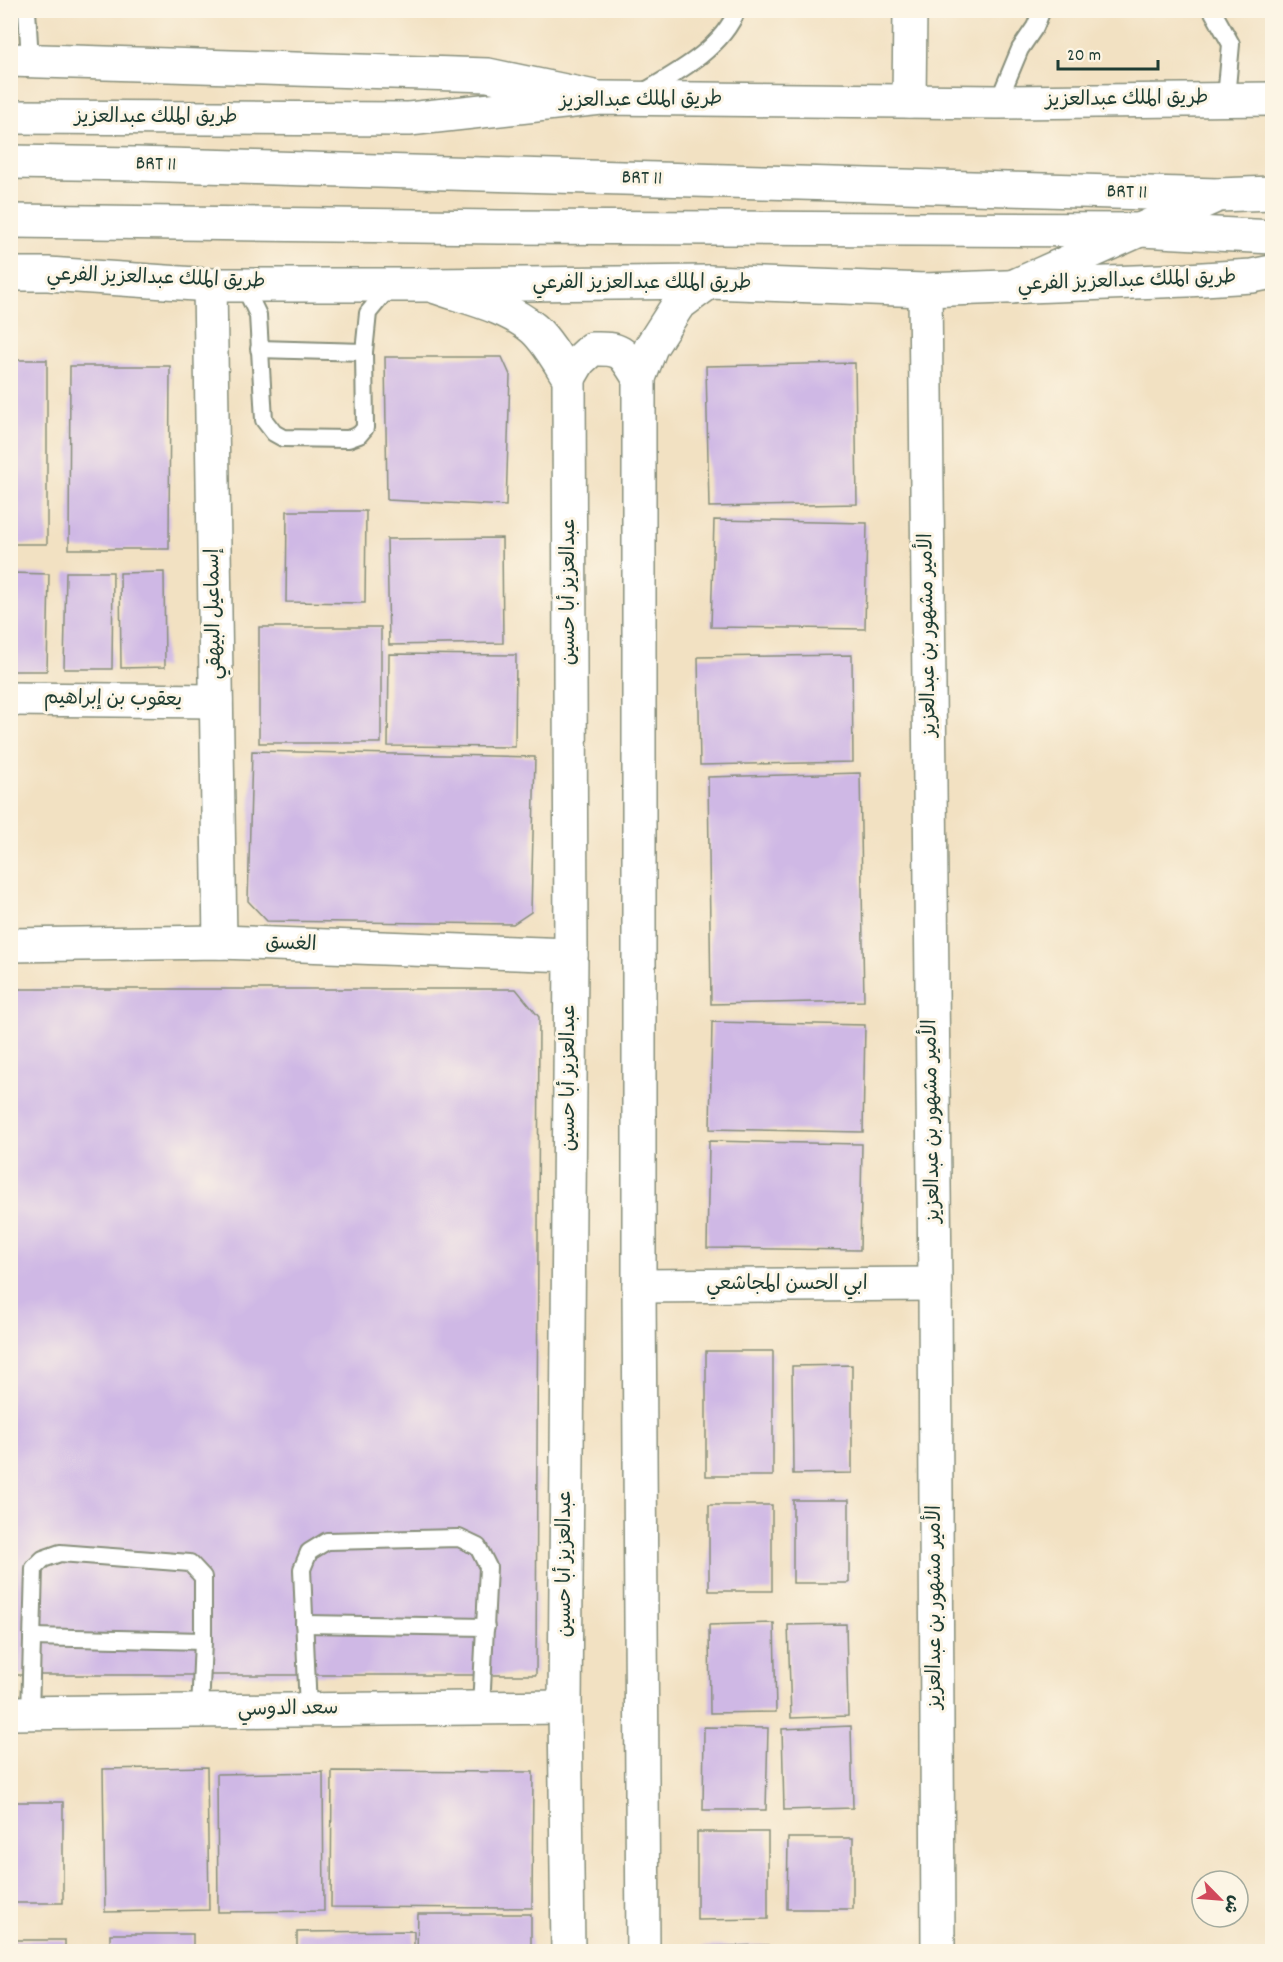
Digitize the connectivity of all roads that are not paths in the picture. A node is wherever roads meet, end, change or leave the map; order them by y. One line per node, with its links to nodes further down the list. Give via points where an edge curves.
1 (27, 10): 6 (lane)
2 (737, 10): 7 (lane, via 725,31 686,68)
3 (909, 10): 10 (street)
4 (1042, 10): 11 (lane, via 1020,49)
5 (1212, 10): 8 (lane, via 1232,44)
6 (20, 60): 7 (street, via 488,75)
7 (617, 98): 10 (street, طريق الملك عبدالعزيز); 12 (street, طريق الملك عبدالعزيز, via 409,118)
8 (1226, 98): 9 (street, طريق الملك عبدالعزيز); 11 (street, طريق الملك عبدالعزيز)
9 (1272, 99)
10 (909, 101): 11 (street, طريق الملك عبدالعزيز)
11 (998, 102)
12 (10, 117)
13 (10, 162): 15 (street, BRT 11)
14 (1272, 193): 15 (street, BRT 11)
15 (1218, 195): 17 (street)
16 (10, 221): 17 (street)
17 (1141, 230): 18 (street); 26 (street)
18 (1272, 237)
19 (1272, 272): 26 (street, طريق الملك عبدالعزيز الفرعي, via 1187,280)
20 (10, 274): 23 (street, طريق الملك عبدالعزيز الفرعي)
21 (709, 282): 25 (street, طريق الملك عبدالعزيز الفرعي); 27 (street, طريق الملك عبدالعزيز الفرعي); 31 (street, via 678,305 651,347)
22 (243, 284): 23 (street, طريق الملك عبدالعزيز الفرعي); 24 (street, طريق الملك عبدالعزيز الفرعي); 28 (lane, via 258,315)
23 (210, 285): 33 (street, إسماعيل البيهقي)
24 (391, 285): 25 (street, طريق الملك عبدالعزيز الفرعي); 29 (lane, via 368,313)
25 (431, 285): 30 (street, via 502,309 533,329)
26 (1012, 287): 27 (street, طريق الملك عبدالعزيز الفرعي)
27 (925, 290): 37 (street, الأمير مشهور بن عبدالعزيز)
28 (260, 349): 29 (lane); 29 (lane, via 264,420 283,438 348,439 359,435 364,428)
29 (364, 352)
30 (569, 378): 31 (street, via 591,349 612,349 627,358); 36 (street, عبدالعزيز أبا حسين)
31 (639, 378): 38 (street)
32 (10, 699): 33 (street, يعقوب بن إبراهيم)
33 (216, 701): 34 (street, إسماعيل البيهقي)
34 (220, 942): 35 (street, الغسق); 36 (street, الغسق)
35 (10, 945)
36 (571, 955): 43 (street, عبدالعزيز أبا حسين)
37 (935, 1284): 38 (street, ابي الحسن المجاشعي); 50 (street, الأمير مشهور بن عبدالعزيز)
38 (639, 1286): 49 (street)
39 (304, 1624): 40 (lane); 40 (lane, via 302,1569 309,1552 327,1541 459,1538 477,1547 488,1567); 45 (lane)
40 (486, 1627): 44 (lane)
41 (32, 1637): 42 (lane); 42 (lane, via 34,1568 43,1559 60,1553 190,1563 203,1577); 47 (lane)
42 (203, 1641): 46 (lane)
43 (565, 1707): 44 (street, سعد الدوسي); 48 (street, عبدالعزيز أبا حسين)
44 (481, 1708): 45 (street, سعد الدوسي)
45 (308, 1710): 46 (street, سعد الدوسي)
46 (200, 1711): 47 (street, سعد الدوسي)
47 (20, 1713)
48 (568, 1952)
49 (643, 1952)
50 (938, 1952)

